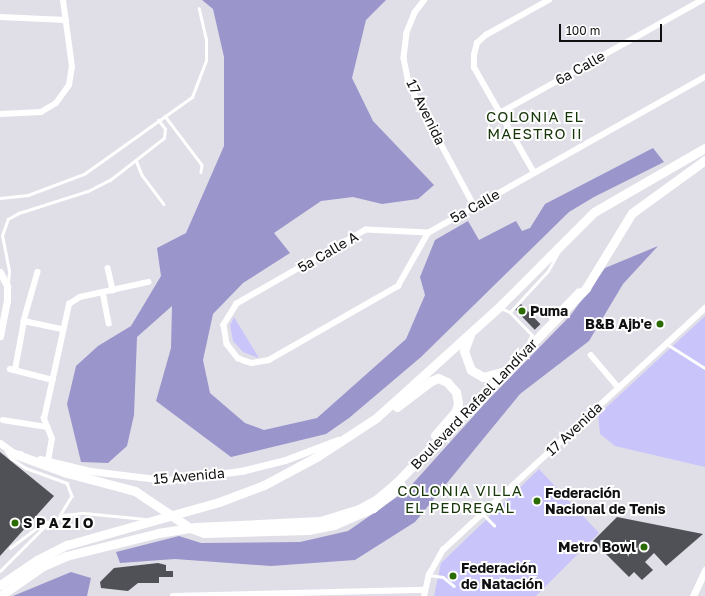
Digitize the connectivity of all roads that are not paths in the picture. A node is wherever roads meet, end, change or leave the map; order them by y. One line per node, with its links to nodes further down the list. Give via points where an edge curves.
1 (63, 0): 7 (street)
2 (425, 0): 22 (street, 17 Avenida, via 415,13 407,33 404,58 409,84)
3 (549, 0): 9 (street, via 486,35 477,44 474,68)
4 (702, 0): 9 (street, 6a Calle)
5 (199, 9): 11 (lane, via 206,40 206,61 192,97)
6 (0, 17): 7 (street)
7 (66, 20): 10 (street, via 71,76 61,98 50,108 35,114)
8 (705, 76): 19 (street, 5a Calle)
9 (500, 113): 19 (street)
10 (0, 114)
11 (165, 116): 12 (lane); 18 (lane, via 202,165)
12 (158, 120): 16 (lane, via 165,129 164,138); 20 (lane, via 84,174 28,196)
13 (705, 142): 15 (main road)
14 (705, 148): 15 (main road)
15 (694, 153): 24 (main road, via 607,203 581,223)
16 (136, 160): 21 (lane, via 142,175); 29 (lane, via 110,180 88,191 19,213 8,219 2,236 9,271)
17 (705, 160): 30 (main road, Boulevard Rafael Landívar, via 632,212)
18 (201, 172)
19 (534, 174): 22 (street, 5a Calle)
20 (0, 198)
21 (164, 204)
22 (474, 207): 23 (street, 5a Calle)
23 (428, 233): 23 (street, 5a Calle A, via 398,286 269,360 252,363 245,361 238,358 226,344 224,325 237,304 366,230)
24 (566, 239): 33 (main road); 35 (lane, via 548,271)
25 (108, 268): 31 (street)
26 (0, 272): 29 (street)
27 (38, 272): 36 (street)
28 (148, 282): 31 (street)
29 (7, 286): 40 (street, via 6,312)
30 (586, 288): 41 (lane, via 577,290); 45 (main road, Boulevard Rafael Landívar)
31 (113, 290): 32 (street)
32 (103, 292): 37 (street); 38 (street, via 71,300)
33 (499, 307): 35 (lane); 39 (main road)
34 (705, 308): 42 (street, 17 Avenida)
35 (510, 312): 41 (lane, via 532,335)
36 (24, 321): 38 (street); 46 (street, via 12,370)
37 (109, 323)
38 (63, 329): 46 (street)
39 (471, 332): 45 (main road, via 464,351 471,370 478,375 489,377); 48 (main road)
40 (0, 336)
41 (529, 341): 45 (lane, via 506,363)
42 (666, 344): 44 (lane); 47 (street, 17 Avenida)
43 (591, 355): 47 (street)
44 (705, 368)
45 (506, 370): 53 (main road, Boulevard Rafael Landívar)
46 (53, 380): 50 (street, via 44,419)
47 (618, 388): 57 (street, 17 Avenida)
48 (376, 418): 51 (main road); 53 (main road, via 394,410 431,381 438,378 444,380 456,392 458,403 456,411 436,434)
49 (3, 420): 50 (street)
50 (47, 427): 56 (street, via 52,439)
51 (355, 433): 56 (street, 15 Avenida, via 285,460 241,471 184,478 143,479 90,472); 60 (main road, via 257,488 210,505)
52 (2, 445): 54 (street, 15 Avenida); 58 (lane, via 10,458 17,463 67,483 72,491 71,501)
53 (430, 449): 55 (main road, Boulevard Rafael Landívar)
54 (16, 455): 55 (main road, via 67,473 134,491 190,528 204,533 308,530 349,521 382,503 419,466); 56 (street, 15 Avenida)
55 (423, 456): 69 (main road, Boulevard Rafael Landívar, via 377,499 340,516 320,521 195,527 158,533 66,556 43,566)
56 (48, 462)
57 (483, 514): 61 (lane); 65 (street, 17 Avenida, via 444,550)
58 (58, 518): 59 (lane); 60 (lane, via 84,513)
59 (54, 520): 62 (lane, via 40,525); 64 (lane)
60 (153, 520): 66 (main road, via 67,545 36,560)
61 (494, 526)
62 (10, 548)
63 (705, 570): 71 (street)
64 (0, 571)
65 (429, 575): 67 (lane, via 443,577); 68 (street, 17 Avenida)
66 (0, 585)
67 (454, 586)
68 (424, 593): 70 (street)
69 (0, 596)
70 (173, 596)
71 (693, 596)

